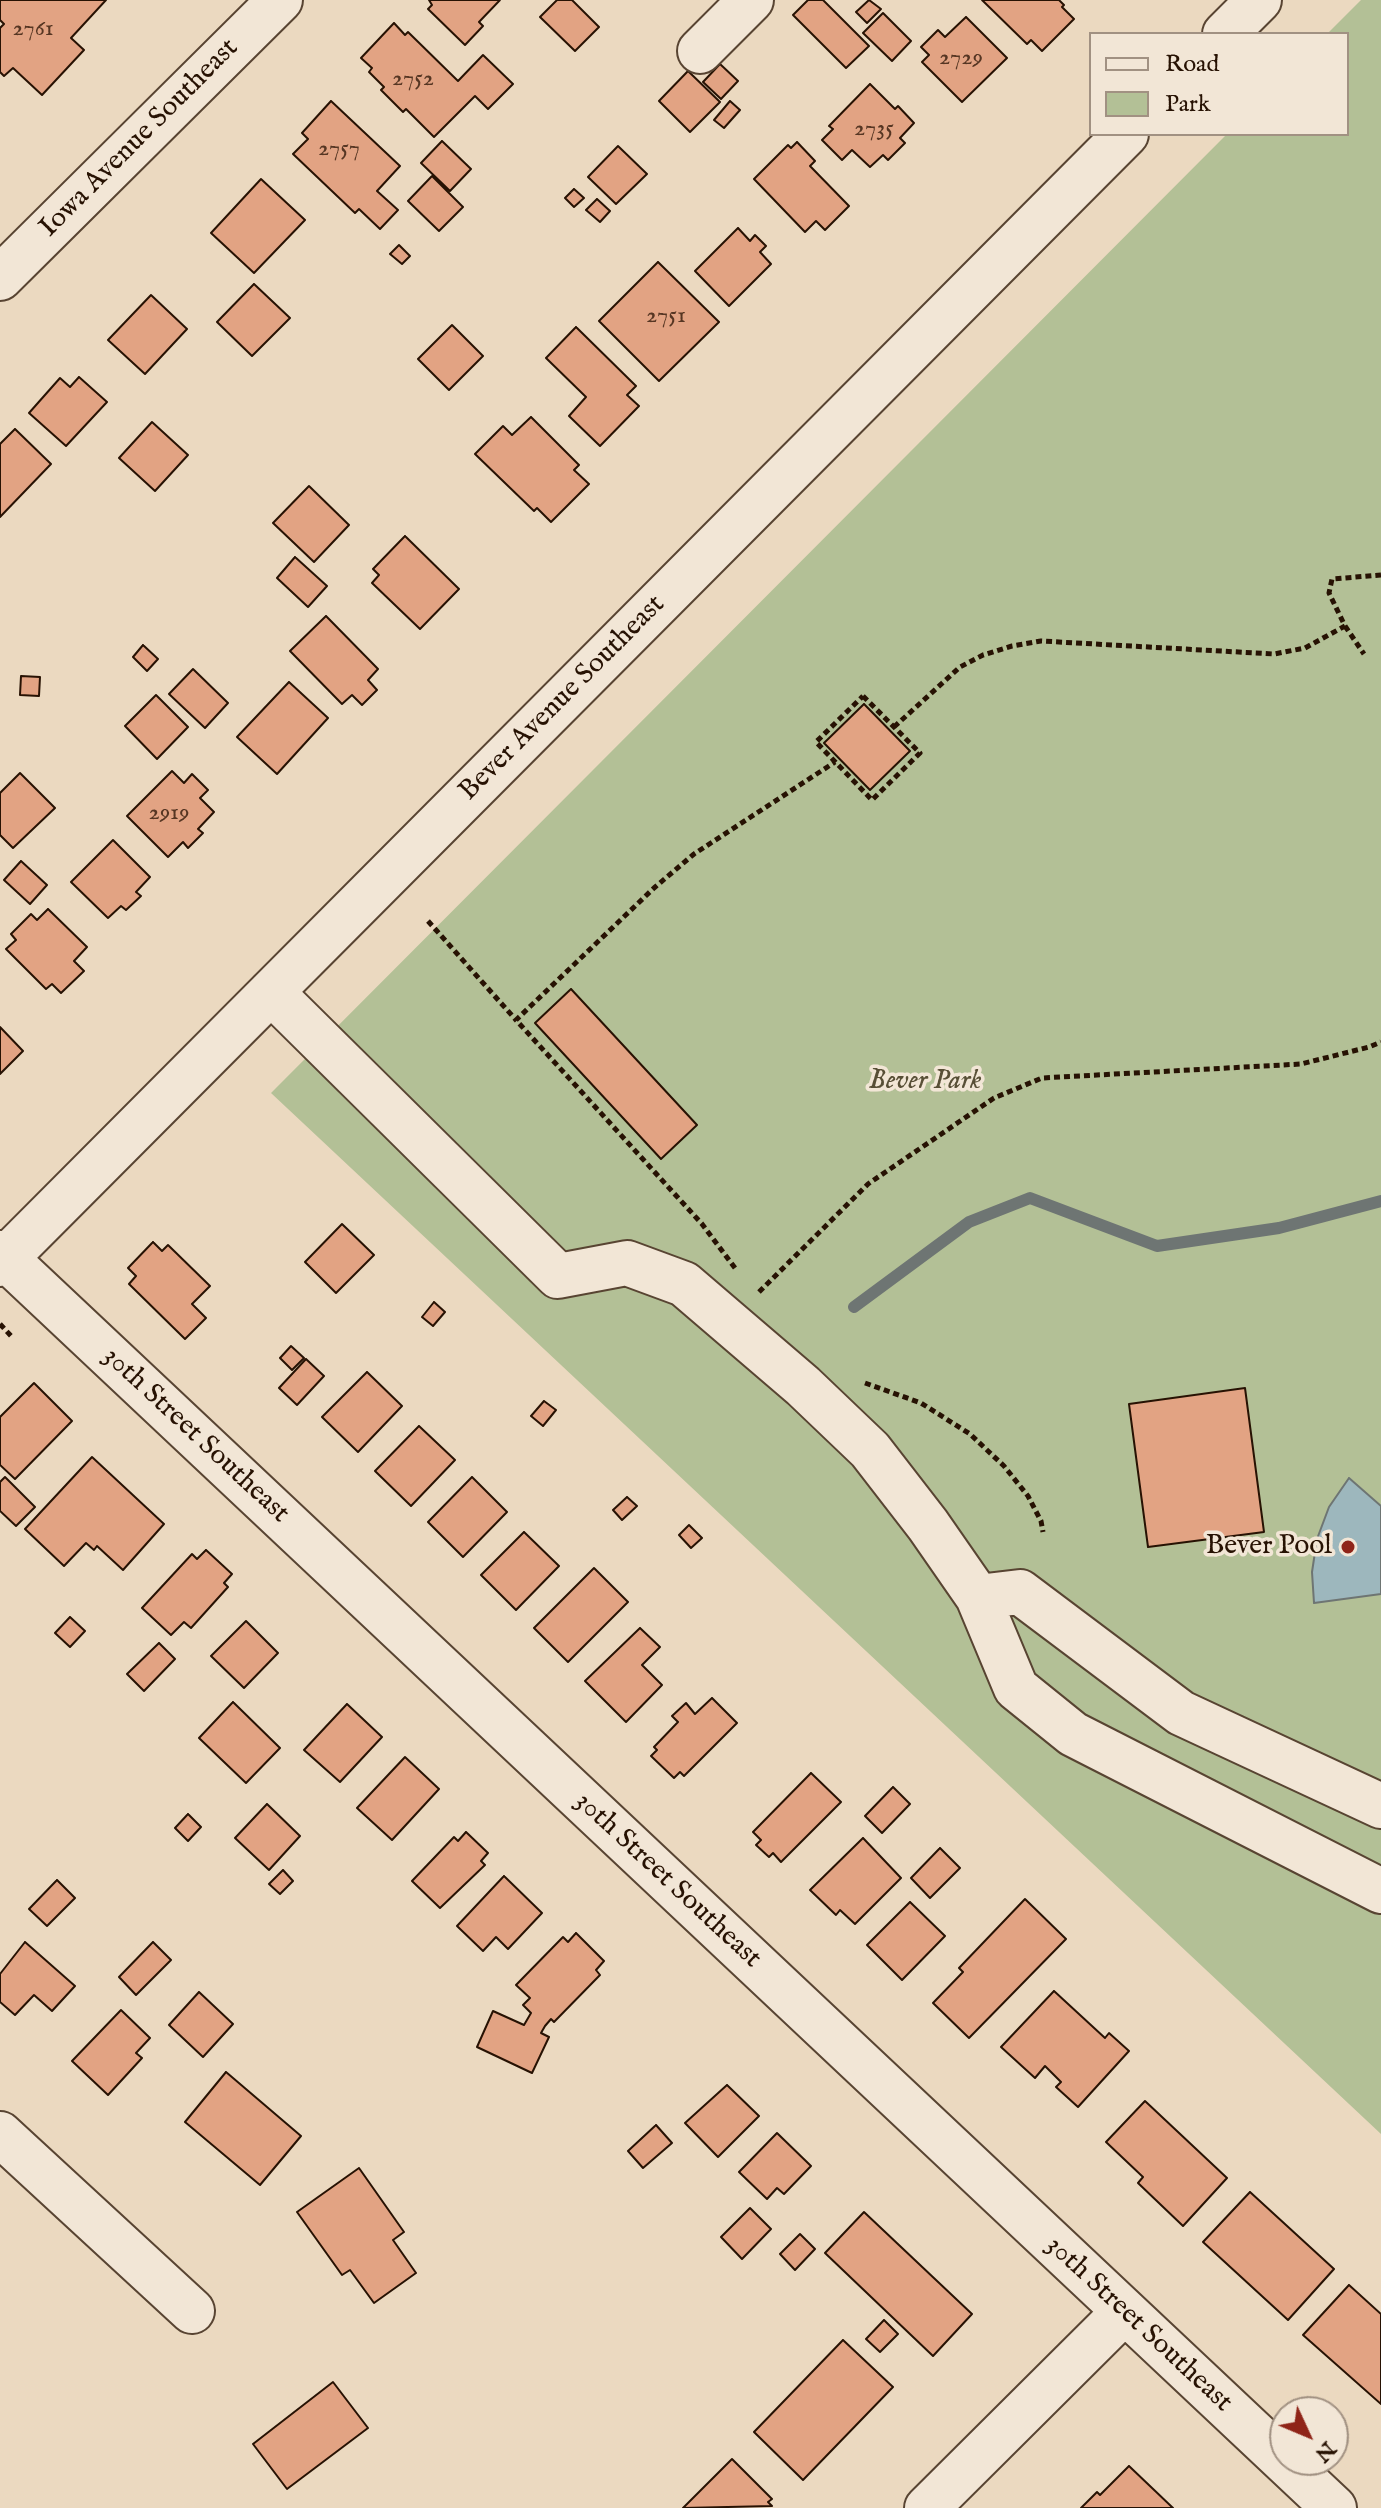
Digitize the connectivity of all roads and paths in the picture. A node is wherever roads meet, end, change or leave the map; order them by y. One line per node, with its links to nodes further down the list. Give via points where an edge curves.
1 (280, 0): 7 (street, Iowa Avenue Southeast)
2 (751, 0): 5 (street)
3 (1259, 0): 4 (street)
4 (1227, 32)
5 (700, 51)
6 (1124, 136): 14 (street, Bever Avenue Southeast)
7 (0, 278)
8 (1381, 575): 9 (path, via 1332,579 1329,593)
9 (1345, 626): 10 (path); 11 (path, via 1305,648 1274,654 1041,641 1012,646 960,667)
10 (1364, 654)
11 (894, 727): 12 (path, via 863,696 816,742); 12 (path, via 920,753 872,800)
12 (835, 762): 15 (path, via 694,854)
13 (428, 921): 15 (path)
14 (271, 992): 17 (street, Bever Avenue Southeast); 26 (street, via 558,1276 627,1263 684,1284 792,1376 870,1450)
15 (516, 1020): 18 (path, via 702,1224)
16 (1381, 1042): 20 (path, via 1301,1064 1042,1078 994,1098 868,1184)
17 (2, 1258): 31 (street, 30th Street Southeast)
18 (740, 1275)
19 (749, 1284): 20 (path)
20 (758, 1293): 21 (path)
21 (769, 1303)
22 (0, 1324): 23 (path)
23 (12, 1337)
24 (857, 1379): 25 (path, via 921,1403 970,1434 1028,1496)
25 (1043, 1532)
26 (978, 1597): 27 (street, via 1020,1592 1181,1713); 28 (street, via 1016,1688 1073,1734)
27 (1381, 1806)
28 (1381, 1891)
29 (0, 2134): 30 (street)
30 (192, 2311)
31 (1124, 2312): 32 (street); 33 (street, 30th Street Southeast)
32 (927, 2508)
33 (1334, 2508)

